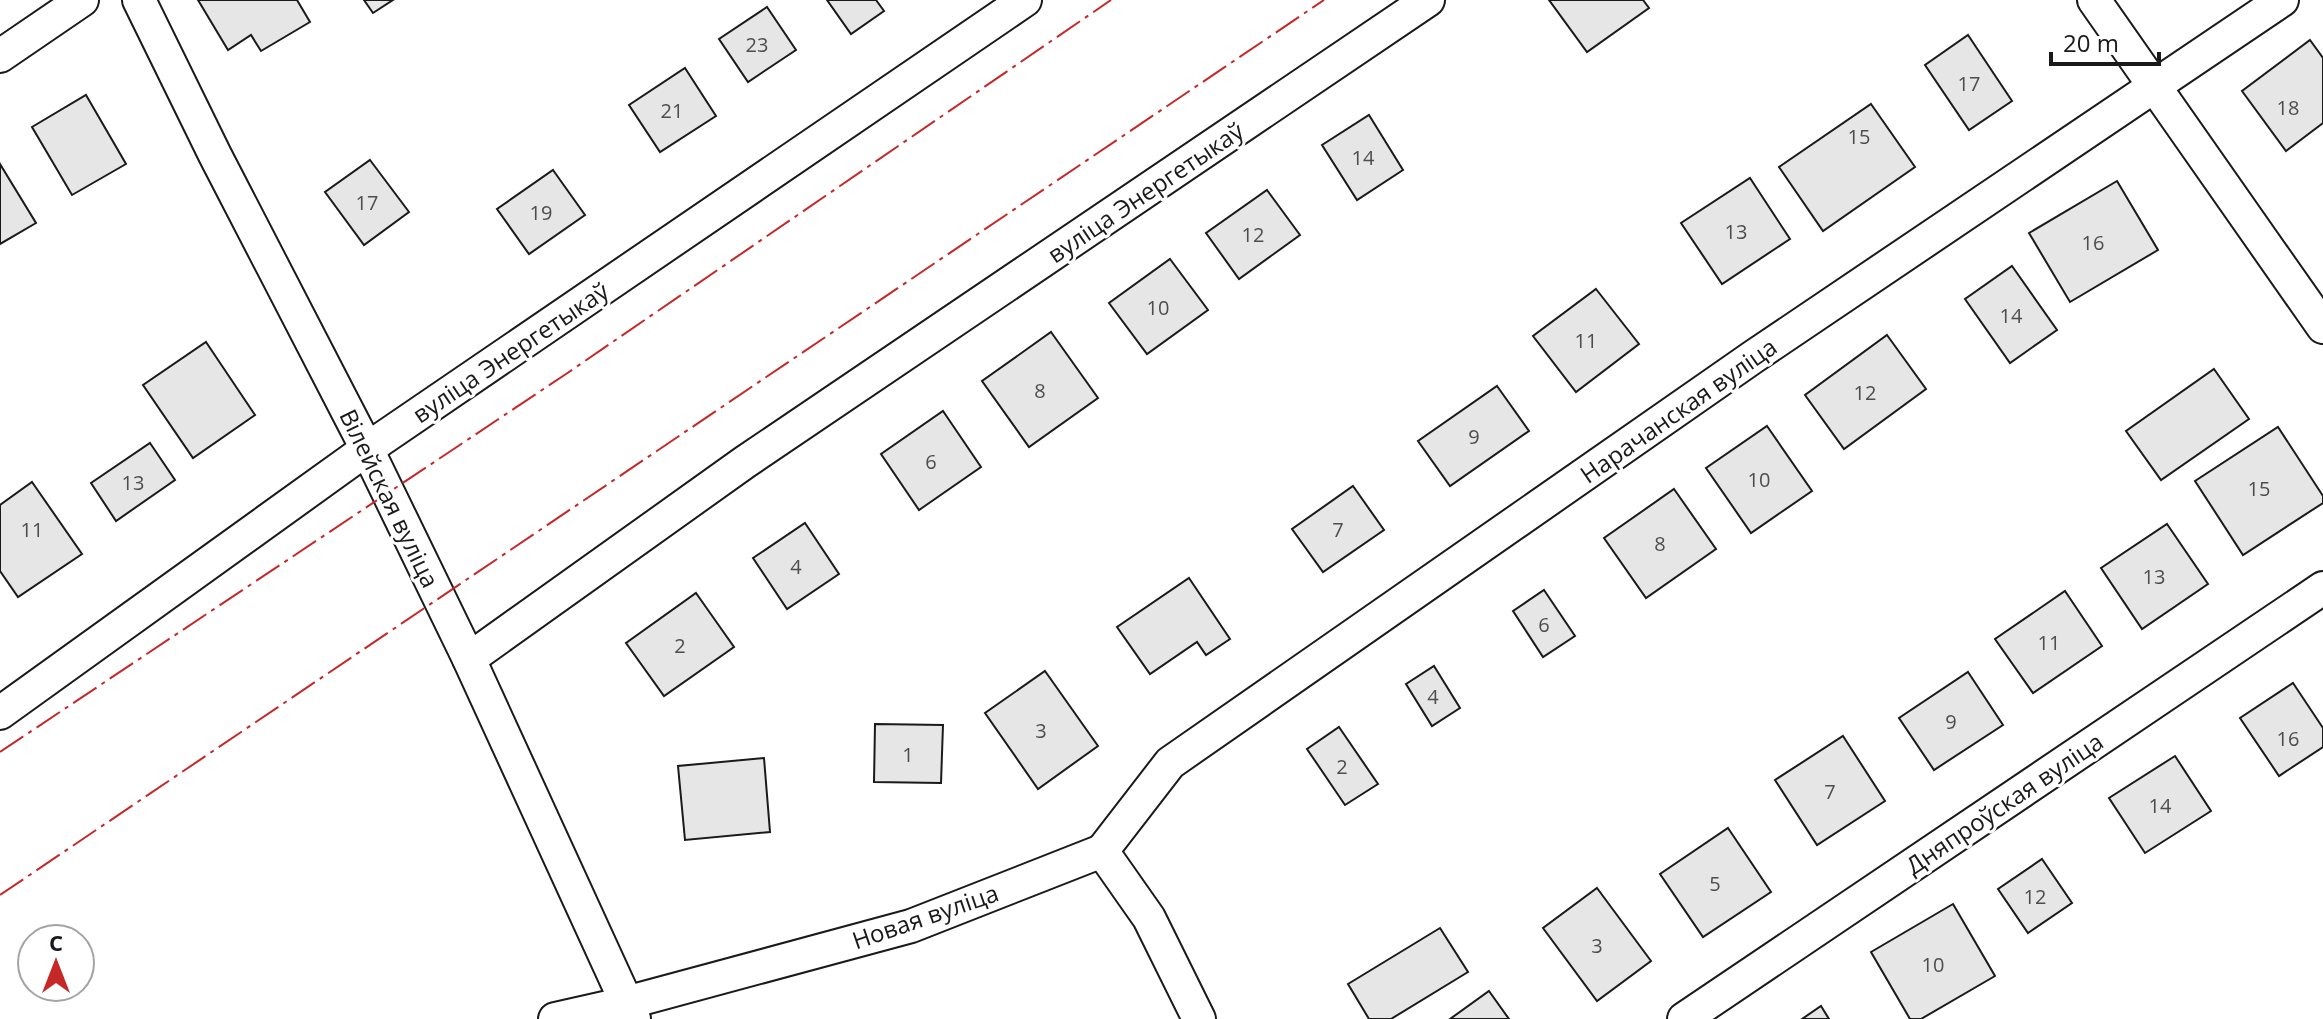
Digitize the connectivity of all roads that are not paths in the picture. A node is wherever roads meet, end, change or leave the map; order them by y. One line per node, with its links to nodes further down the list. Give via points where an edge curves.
1 (82, 0): 7 (street)
2 (139, 0): 10 (street, Вілейская вуліца)
3 (1025, 0): 10 (street, вуліца Энергетыкаў)
4 (1428, 0): 12 (street, вуліца Энергетыкаў, via 745,462)
5 (2094, 0): 8 (street)
6 (2282, 0): 8 (street, Нарачанская вуліца)
7 (0, 56)
8 (2156, 87): 9 (street); 14 (street, Нарачанская вуліца, via 1753,357 1170,763)
9 (2323, 327)
10 (367, 449): 12 (street, Вілейская вуліца); 13 (street, вуліца Энергетыкаў)
11 (2323, 588): 18 (street, Дняпроўская вуліца)
12 (469, 659): 15 (street, Вілейская вуліца)
13 (0, 713)
14 (1102, 851): 15 (street, Новая вуліца, via 911,926); 17 (street, via 1149,918)
15 (630, 1011): 16 (street, Новая вуліца)
16 (555, 1019)
17 (1199, 1019)
18 (1684, 1019)

